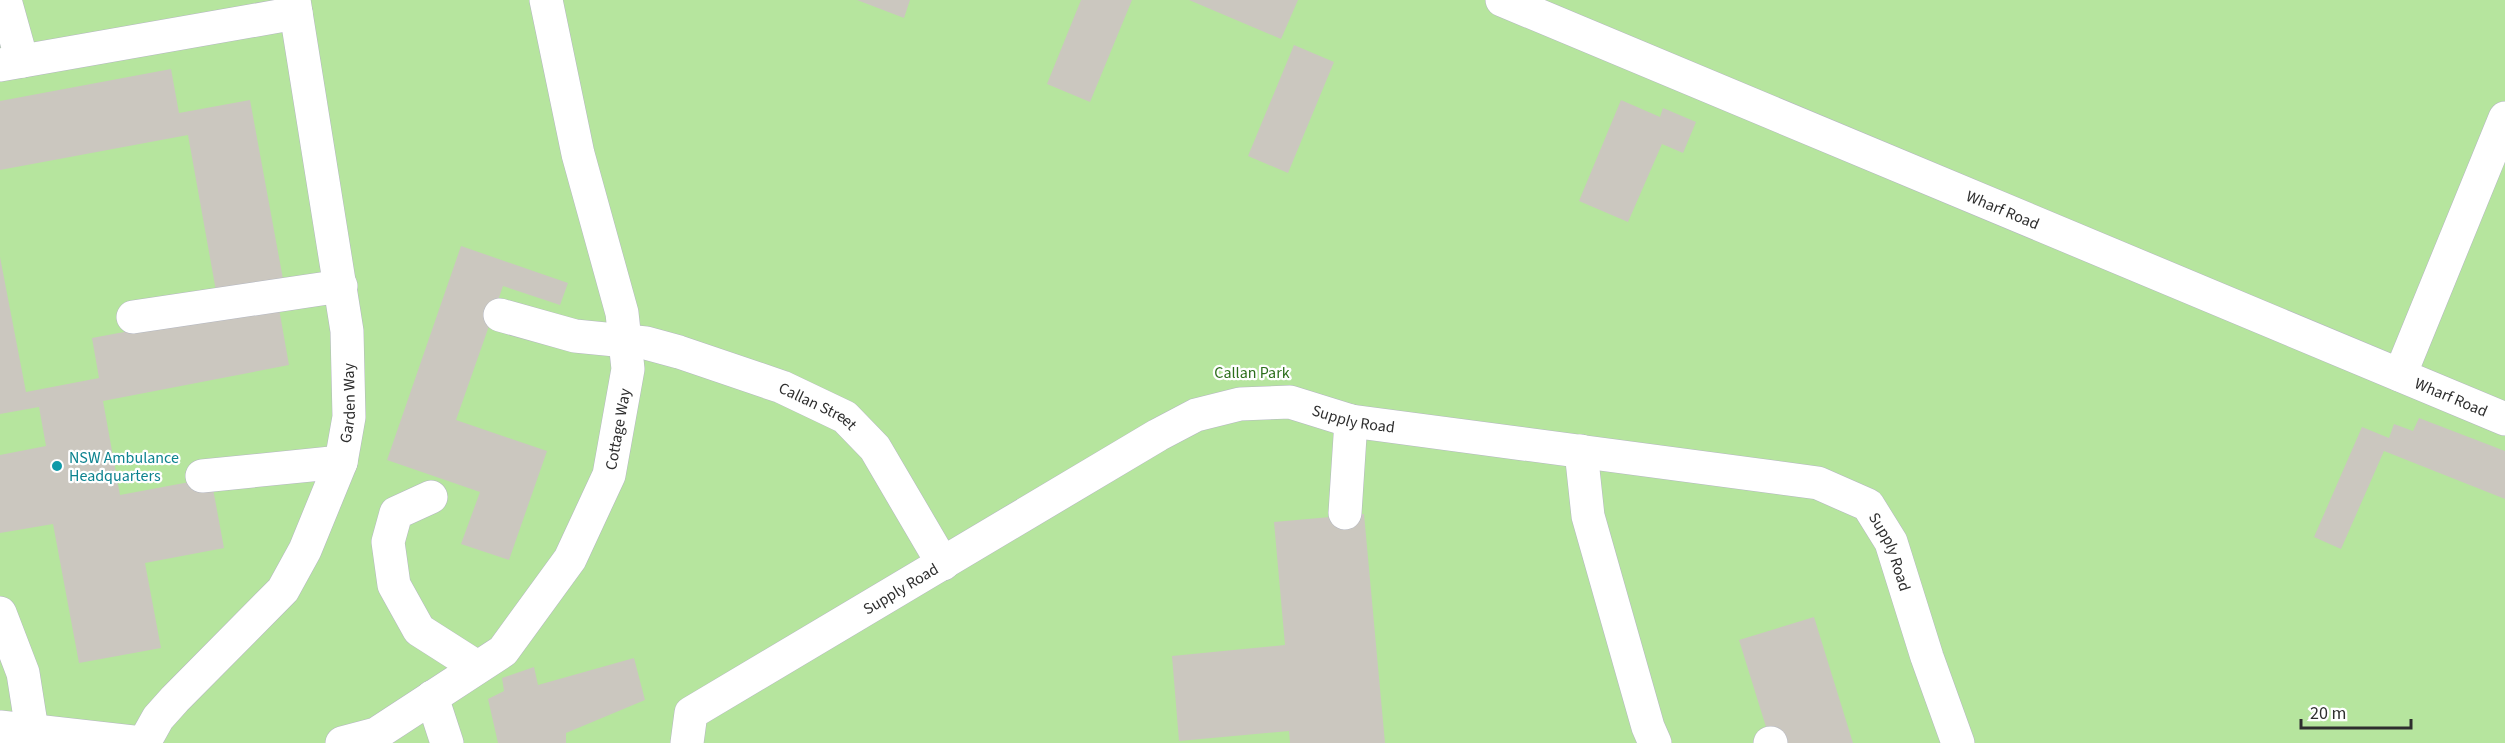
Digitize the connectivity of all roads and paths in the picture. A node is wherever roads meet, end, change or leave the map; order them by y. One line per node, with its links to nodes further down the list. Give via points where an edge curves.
1 (5, 0): 5 (lane)
2 (546, 0): 10 (lane, Cottage Way, via 578,154 622,313)
3 (1502, 0): 11 (lane, Wharf Road)
4 (295, 7): 5 (lane); 7 (lane, Garden Way)
5 (11, 63)
6 (2505, 118): 11 (lane)
7 (341, 286): 9 (lane); 15 (lane, Garden Way, via 347,331 349,417)
8 (500, 315): 10 (lane, Callan Street, via 575,336)
9 (134, 317)
10 (625, 341): 19 (lane, Callan Street, via 679,352 782,387 845,417 875,448); 21 (lane, Cottage Way, via 628,369 609,475 570,559 503,651)
11 (2400, 375): 12 (lane, Wharf Road)
12 (2505, 419)
13 (1351, 421): 14 (lane, Supply Road); 18 (lane); 19 (lane, Supply Road, via 1290,402 1240,404 1196,415)
14 (1581, 451): 28 (lane, via 1588,516); 29 (lane, Supply Road, via 1818,483 1868,505 1891,542)
15 (341, 462): 16 (lane); 24 (lane, Garden Way, via 305,550 283,590 175,699)
16 (202, 476)
17 (431, 497): 21 (lane, via 396,513 388,542 394,585 419,630)
18 (1345, 513)
19 (943, 564): 27 (lane, Supply Road, via 691,713)
20 (0, 613): 23 (lane, via 23,673)
21 (477, 668): 22 (lane, Cottage Way)
22 (432, 697): 25 (lane, Cottage Way, via 376,734); 26 (lane)
23 (16, 728): 24 (lane, Garden Way)
24 (143, 743)
25 (342, 743)
26 (447, 743)
27 (687, 743)
28 (1656, 743)
29 (1959, 743)

